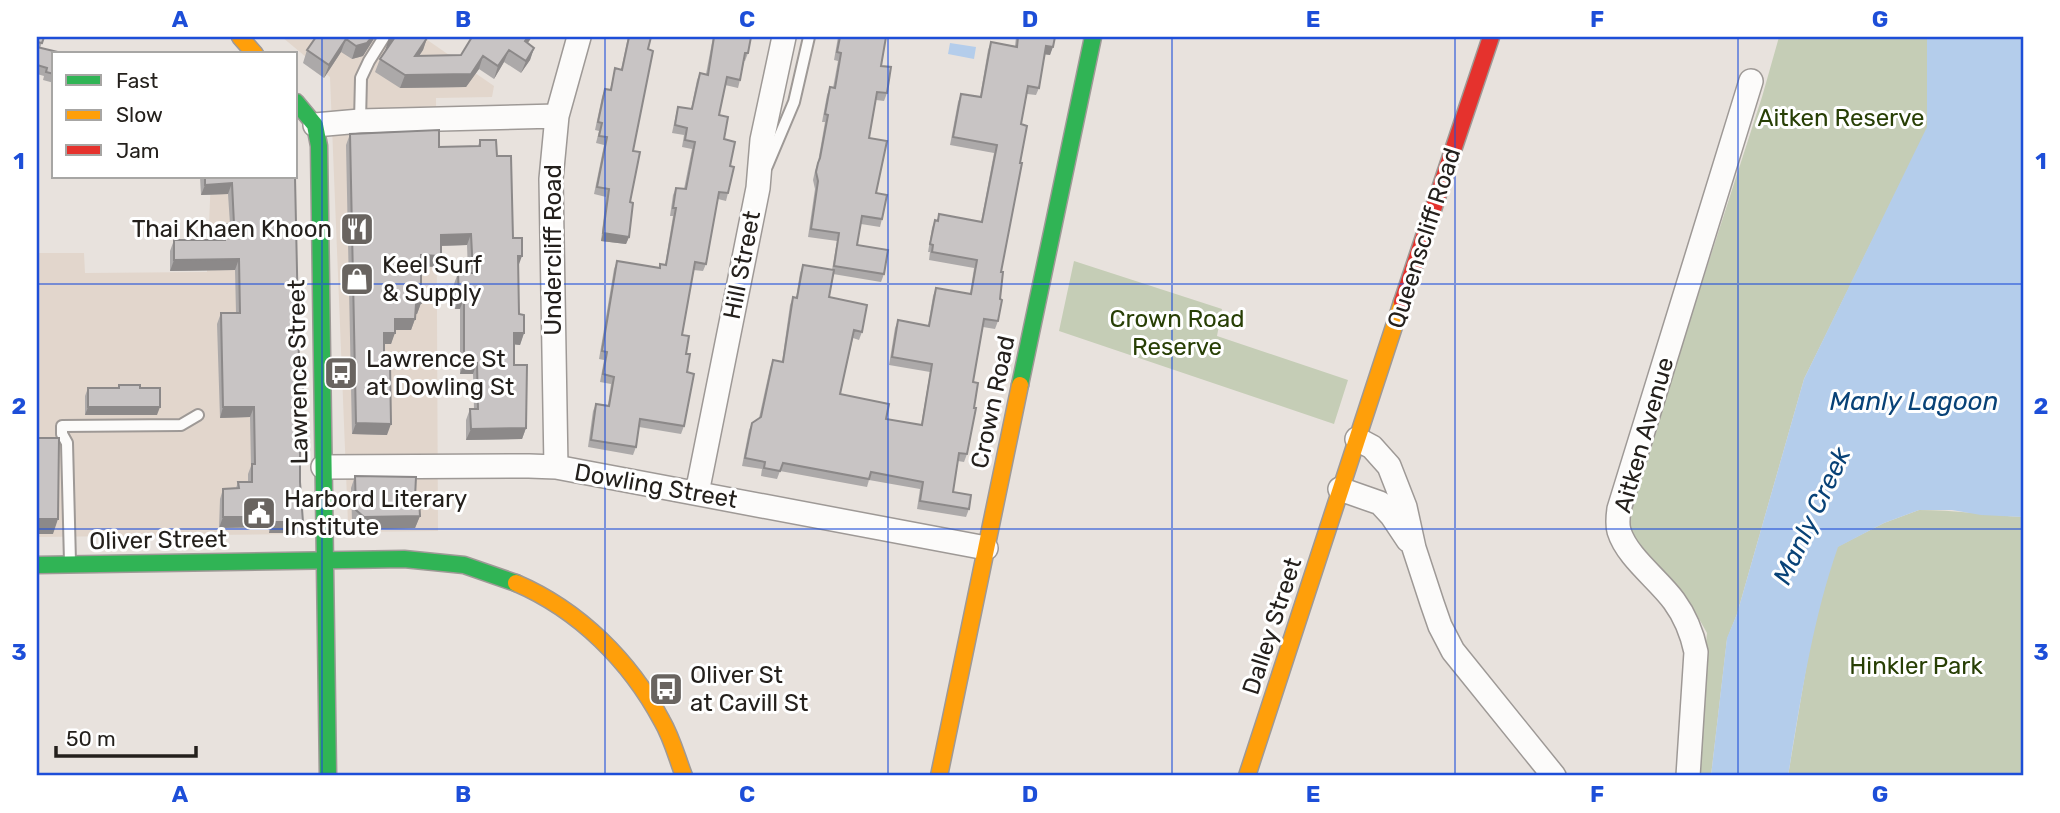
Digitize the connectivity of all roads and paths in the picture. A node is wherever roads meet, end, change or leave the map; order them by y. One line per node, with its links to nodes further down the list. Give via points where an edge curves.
1 (240, 37): 8 (main road)
2 (384, 37): 12 (lane, via 361,78)
3 (579, 37): 11 (street, Undercliff Road)
4 (785, 37): 14 (street, Hill Street, via 762,140)
5 (808, 37): 14 (lane, via 794,102)
6 (1093, 37): 21 (main road, Crown Road)
7 (1491, 37): 16 (main road, Queenscliff Road)
8 (253, 52)
9 (1751, 81): 31 (street, Aitken Avenue, via 1619,509 1618,528 1625,544 1673,600 1694,642)
10 (298, 105): 13 (main road)
11 (557, 116): 12 (street); 18 (street, Undercliff Road, via 551,179)
12 (360, 121): 13 (street)
13 (316, 130): 17 (main road, Lawrence Street)
14 (758, 188): 20 (street, Hill Street)
15 (198, 415): 25 (lane, via 181,425 62,426 67,443)
16 (1357, 439): 19 (main road, Queenscliff Road); 22 (street, via 1372,447 1389,466)
17 (323, 467): 18 (street, Dowling Street); 23 (main road, Lawrence Street)
18 (556, 467): 20 (street, Dowling Street)
19 (1340, 489): 22 (street, via 1380,503); 29 (main road, Dalley Street)
20 (697, 493): 21 (street, Dowling Street)
21 (986, 548): 28 (main road, Crown Road)
22 (1414, 548): 30 (street, via 1453,651)
23 (325, 559): 25 (main road, Oliver Street); 26 (main road, Lawrence Street); 27 (main road, Oliver Street, via 461,564 514,581 559,605 588,627 633,674 664,724)
24 (37, 565): 25 (main road, Oliver Street)
25 (70, 565)
26 (328, 776)
27 (684, 776)
28 (939, 776)
29 (1247, 776)
30 (1554, 776)
31 (1688, 776)

